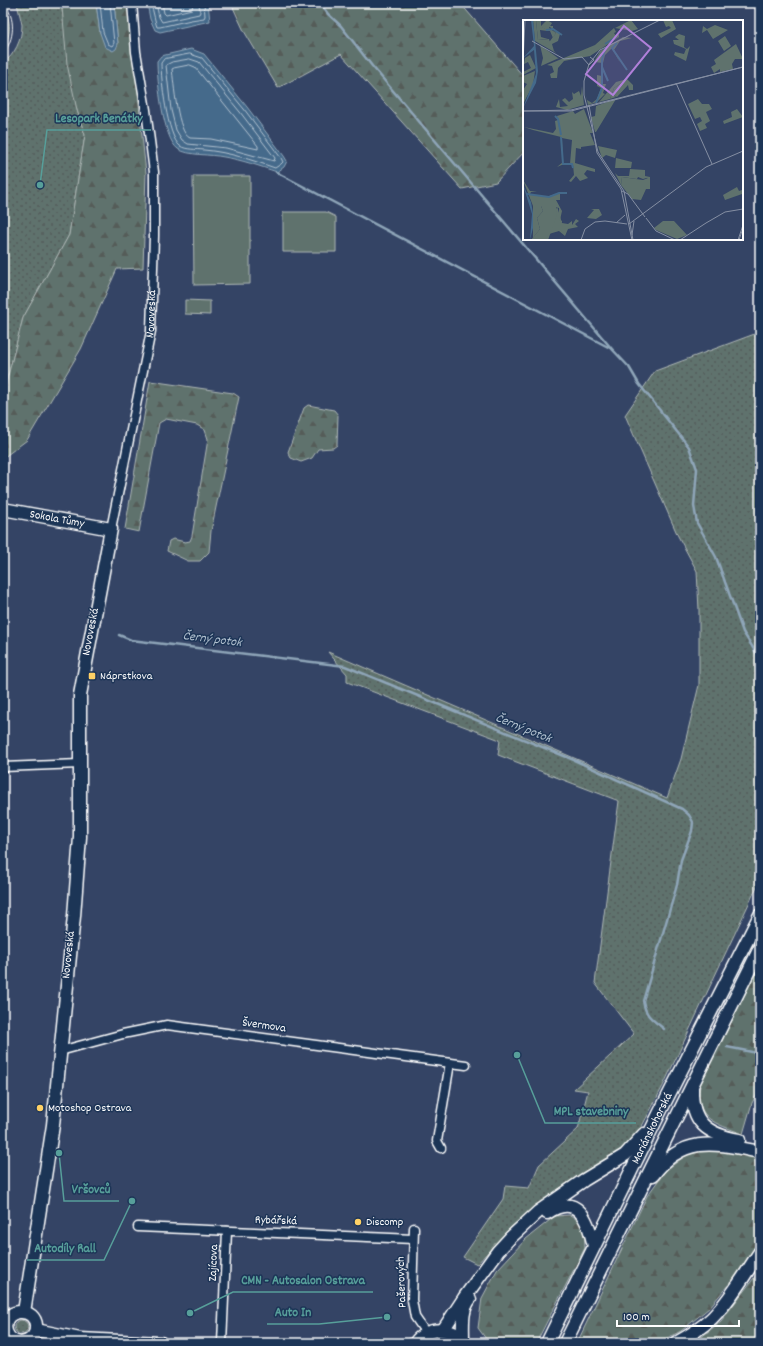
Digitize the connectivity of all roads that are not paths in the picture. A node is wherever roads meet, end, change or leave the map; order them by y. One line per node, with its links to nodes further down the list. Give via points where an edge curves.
1 (132, 3): 3 (street, Novoveská, via 136,52 154,172 153,300 151,332)
2 (3, 508): 3 (main road, Sokola Tůmy)
3 (111, 529): 4 (main road, Novoveská, via 80,695)
4 (80, 764): 5 (street); 8 (main road, Novoveská, via 80,837)
5 (3, 767)
6 (760, 914): 12 (main road, Mariánskohorská)
7 (760, 948): 11 (main road, Mariánskohorská)
8 (60, 1052): 9 (street, Švermova, via 123,1034 168,1025); 23 (main road, Novoveská, via 53,1124)
9 (450, 1063): 10 (street, Švermova); 14 (street, via 437,1141)
10 (466, 1065)
11 (692, 1085): 13 (main road, via 694,1112 704,1126 727,1137); 16 (main road, Mariánskohorská)
12 (659, 1114): 21 (main road, Mariánskohorská); 26 (main road, via 625,1155 538,1212 510,1238 498,1251)
13 (760, 1144)
14 (441, 1148)
15 (760, 1152): 16 (main road, via 709,1143 684,1149 672,1155)
16 (637, 1195): 28 (main road, Mariánskohorská)
17 (138, 1227): 19 (street, Rybářská)
18 (414, 1228): 20 (street, Pašerových)
19 (227, 1231): 20 (street, Rybářská); 33 (street, Zajícova)
20 (413, 1239): 27 (street, Pašerových, via 412,1300 415,1317)
21 (594, 1246): 30 (main road, via 586,1220 576,1208 561,1206 541,1217 511,1245 465,1305 462,1323); 35 (main road, Mariánskohorská)
22 (760, 1252): 36 (main road, via 712,1317)
23 (24, 1312): 24 (main road, via 12,1314); 25 (main road, via 34,1319)
24 (4, 1324): 31 (main road, via 8,1336)
25 (36, 1330): 29 (main road); 31 (main road, via 30,1340)
26 (443, 1330): 27 (main road); 30 (main road, via 455,1334)
27 (426, 1333): 34 (main road)
28 (567, 1339)
29 (86, 1341): 32 (main road)
30 (464, 1342)
31 (19, 1343)
32 (161, 1343)
33 (222, 1343)
34 (415, 1343)
35 (547, 1343)
36 (676, 1343)

